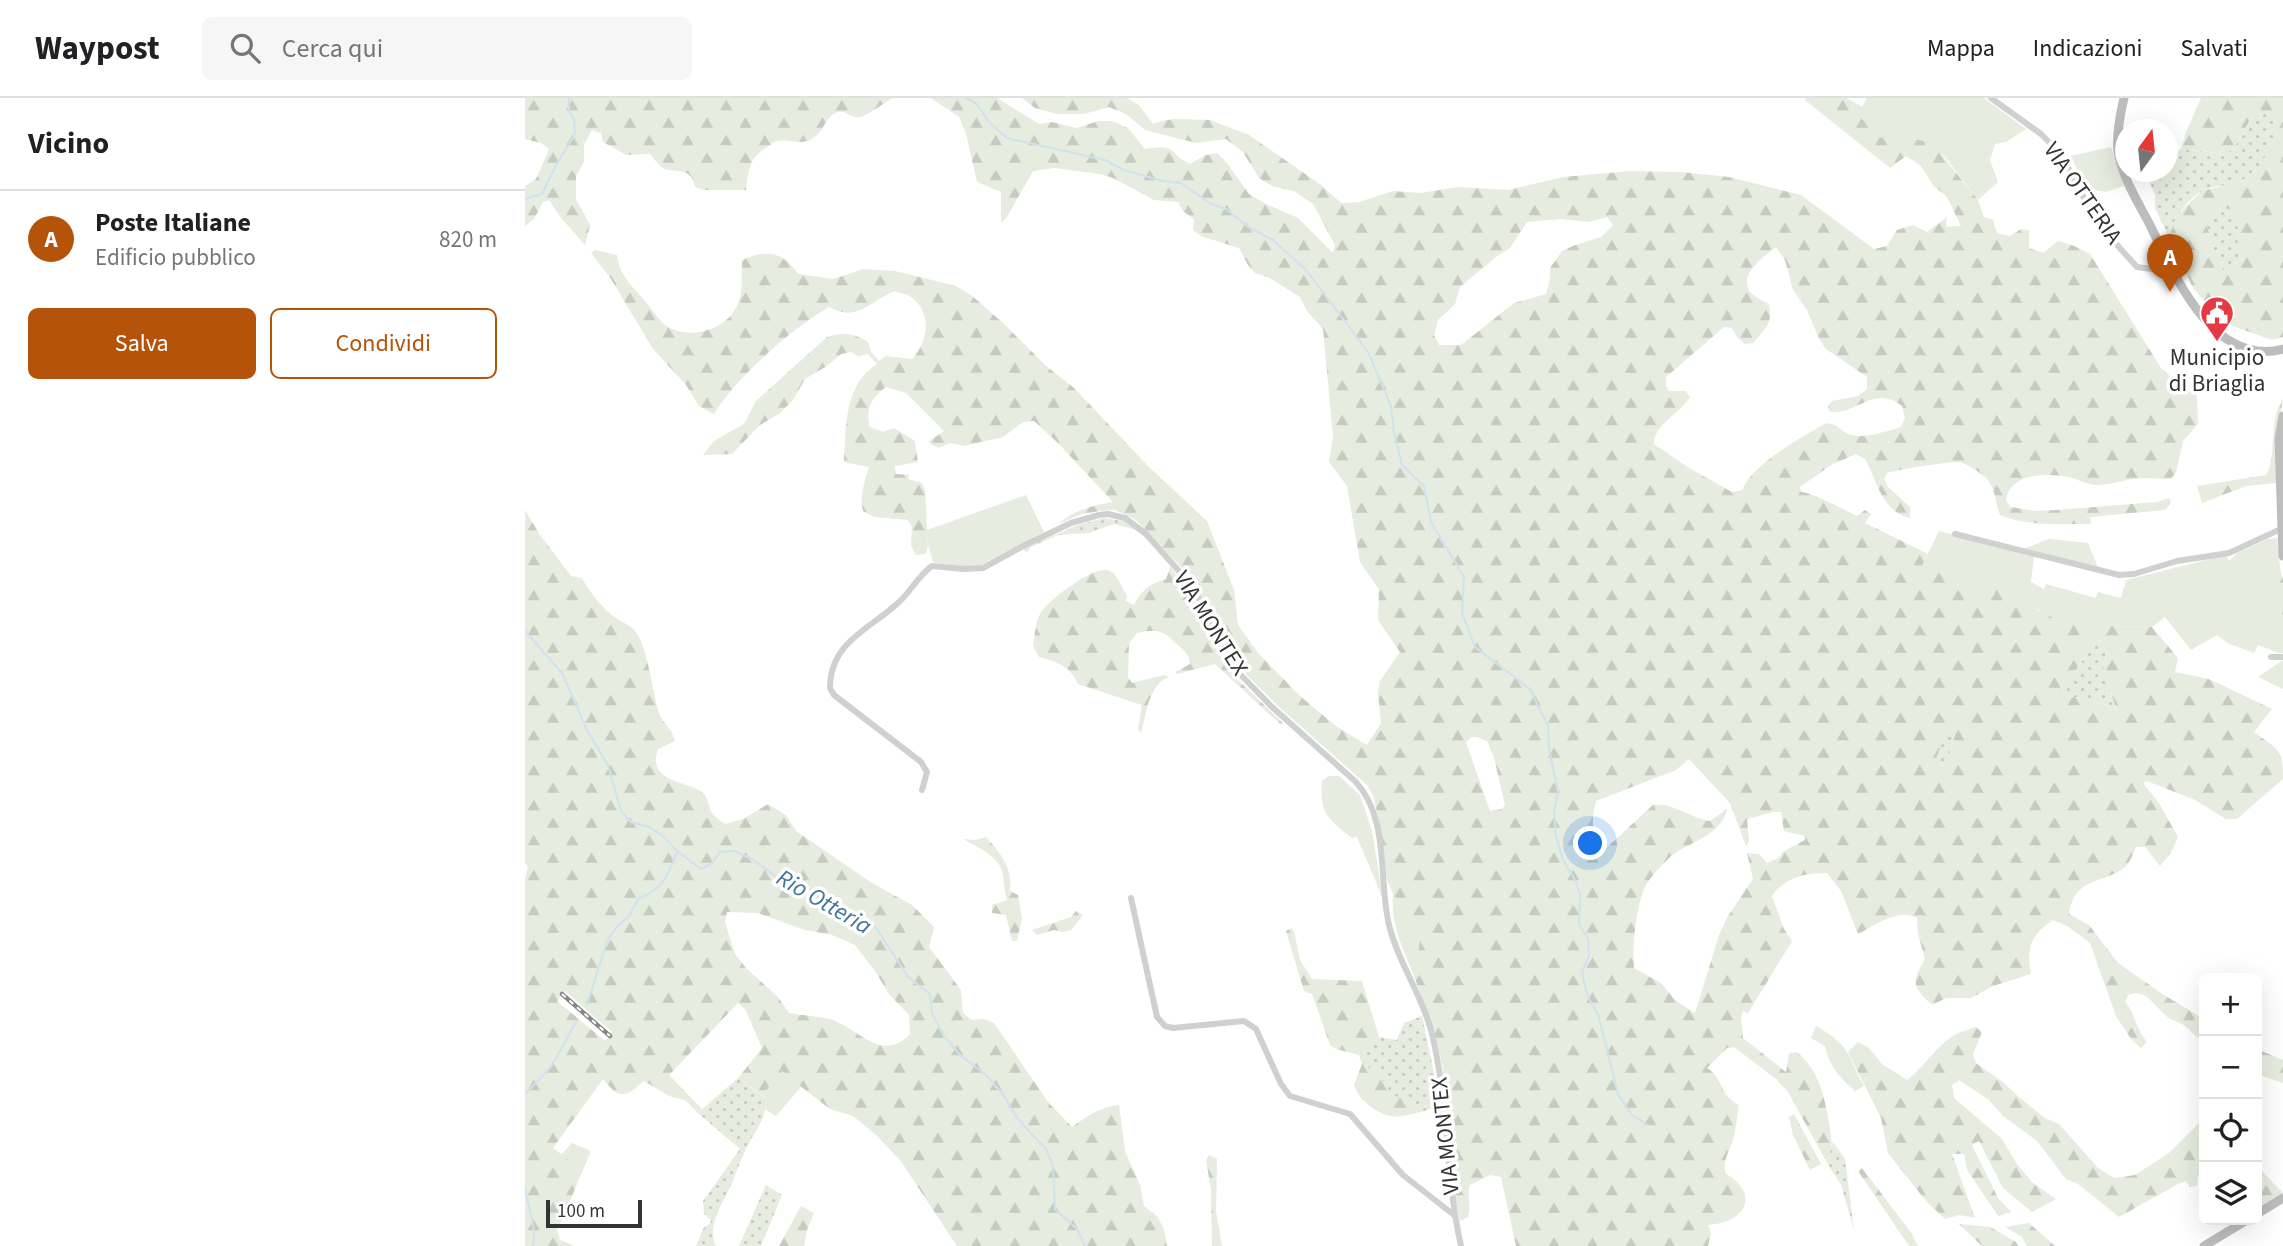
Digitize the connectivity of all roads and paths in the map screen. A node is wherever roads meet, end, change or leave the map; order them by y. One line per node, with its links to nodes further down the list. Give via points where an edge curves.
1 (1991, 98): 3 (street, VIA OTTERIA, via 2056,149 2097,223 2137,267)
2 (2124, 98): 3 (main road, via 2120,162)
3 (2173, 272): 4 (main road, via 2195,308 2217,330 2247,350)
4 (2283, 349)
5 (2283, 416): 6 (main road, via 2279,439)
6 (2281, 529): 7 (street, via 2229,553 2119,575); 8 (main road)
7 (1955, 534)
8 (2283, 556)
9 (2271, 657): 10 (street)
10 (2283, 657)
11 (922, 790): 15 (street, VIA MONTEX, via 927,772 921,762 829,688 846,645 899,602 932,566 975,570 990,566 1059,529 1099,515 1118,515 1134,523 1195,589 1213,632 1239,673 1367,795 1380,842 1389,924 1432,1033 1445,1111)
12 (1131, 898): 15 (street, via 1161,1022 1173,1028 1249,1023 1290,1096 1350,1114 1403,1175)
13 (2283, 1198): 14 (main road)
14 (2262, 1211)
15 (1454, 1215): 17 (street, VIA MONTEX)
16 (2239, 1225): 18 (main road)
17 (1461, 1246)
18 (2204, 1246)

